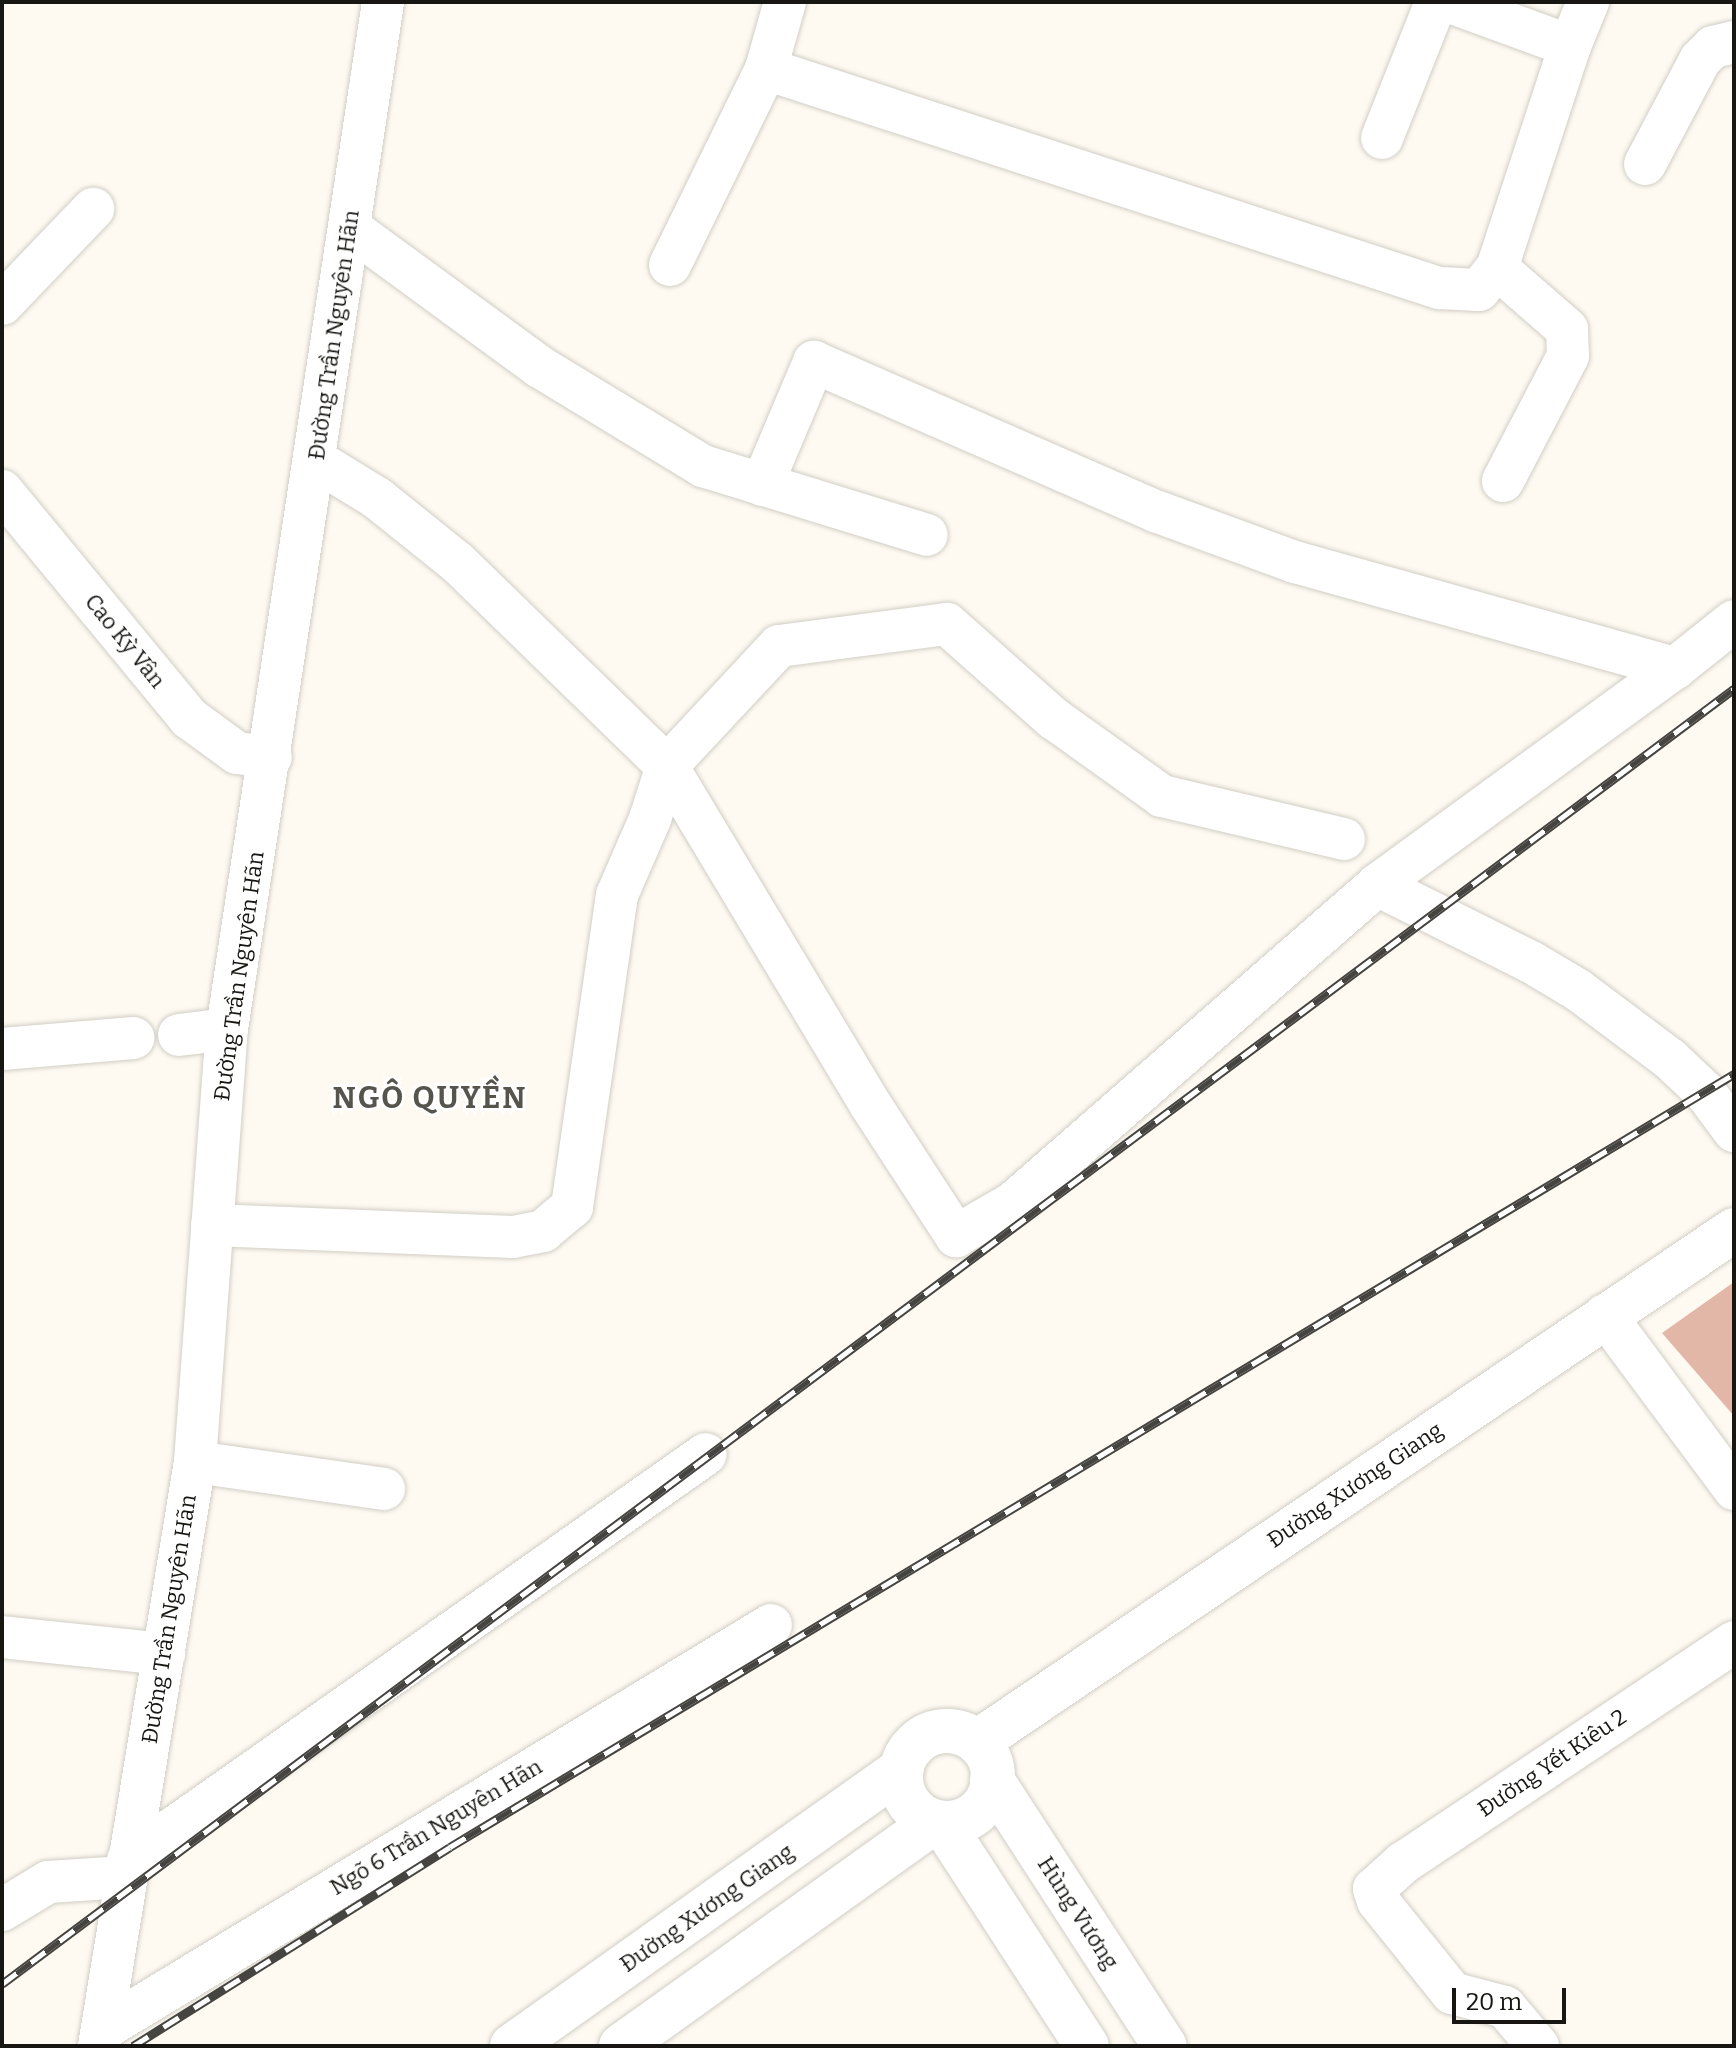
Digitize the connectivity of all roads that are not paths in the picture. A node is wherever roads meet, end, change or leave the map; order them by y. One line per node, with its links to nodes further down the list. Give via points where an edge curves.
1 (383, 2): 12 (street, Đường Trần Nguyên Hãn)
2 (785, 2): 8 (street)
3 (1436, 2): 9 (street)
4 (1450, 2): 7 (street)
5 (1588, 2): 7 (street)
6 (1734, 42): 10 (street, via 1713,47 1700,60)
7 (1570, 46): 14 (street)
8 (766, 69): 13 (street); 14 (street, via 1439,288 1479,290)
9 (1382, 138)
10 (1645, 164)
11 (93, 209): 15 (street)
12 (350, 228): 16 (street, Đường Trần Nguyên Hãn); 18 (street, via 540,367 614,414 703,466)
13 (670, 265)
14 (1497, 268): 17 (street, via 1559,320 1568,342 1568,356)
15 (2, 304)
16 (315, 460): 23 (street, Đường Trần Nguyên Hãn); 24 (street, via 377,498 457,562)
17 (1503, 481)
18 (762, 485): 20 (street); 22 (street, via 814,362 1145,507 1295,562)
19 (2, 491): 23 (street, Cao Kỳ Vân, via 189,718 237,753)
20 (927, 535)
21 (1734, 621): 22 (street)
22 (1675, 668): 26 (street)
23 (271, 757): 27 (street, Đường Trần Nguyên Hãn)
24 (667, 766): 25 (street, via 779,646 947,624 1053,718 1162,796); 26 (street, via 862,1091 956,1236 1013,1203); 32 (street, via 617,895 572,1207 543,1231 513,1237)
25 (1344, 839)
26 (1377, 885): 31 (street, via 1578,990 1670,1059 1705,1092)
27 (227, 1029): 28 (street); 32 (street, Đường Trần Nguyên Hãn)
28 (179, 1035)
29 (134, 1038): 30 (street)
30 (2, 1049)
31 (1734, 1131)
32 (212, 1225): 36 (street, Đường Trần Nguyên Hãn)
33 (1734, 1230): 34 (main road, Đường Xương Giang)
34 (1605, 1315): 38 (street); 43 (main road, Đường Xương Giang)
35 (706, 1454): 46 (street)
36 (195, 1462): 37 (street); 42 (street, Đường Trần Nguyên Hãn)
37 (384, 1489)
38 (1734, 1489)
39 (771, 1625): 49 (street, Ngõ 6 Trần Nguyên Hãn)
40 (2, 1637): 42 (street)
41 (1734, 1642): 55 (street, Đường Yết Kiêu 2, via 1403,1863 1374,1889 1452,1993 1505,2007)
42 (164, 1654): 46 (street, Đường Trần Nguyên Hãn)
43 (985, 1761): 44 (main road, via 963,1734 936,1732 916,1742); 45 (main road, via 983,1804 959,1823); 54 (main road, Hùng Vương)
44 (901, 1770): 45 (main road, via 908,1801); 50 (main road, Đường Xương Giang)
45 (938, 1825): 48 (main road); 51 (main road)
46 (126, 1868): 47 (street, via 48,1882); 49 (street, Đường Trần Nguyên Hãn)
47 (2, 1910)
48 (1062, 2003): 52 (street); 53 (main road)
49 (100, 2038)
50 (512, 2046)
51 (621, 2046)
52 (1060, 2046)
53 (1087, 2046)
54 (1165, 2046)
55 (1538, 2046)

